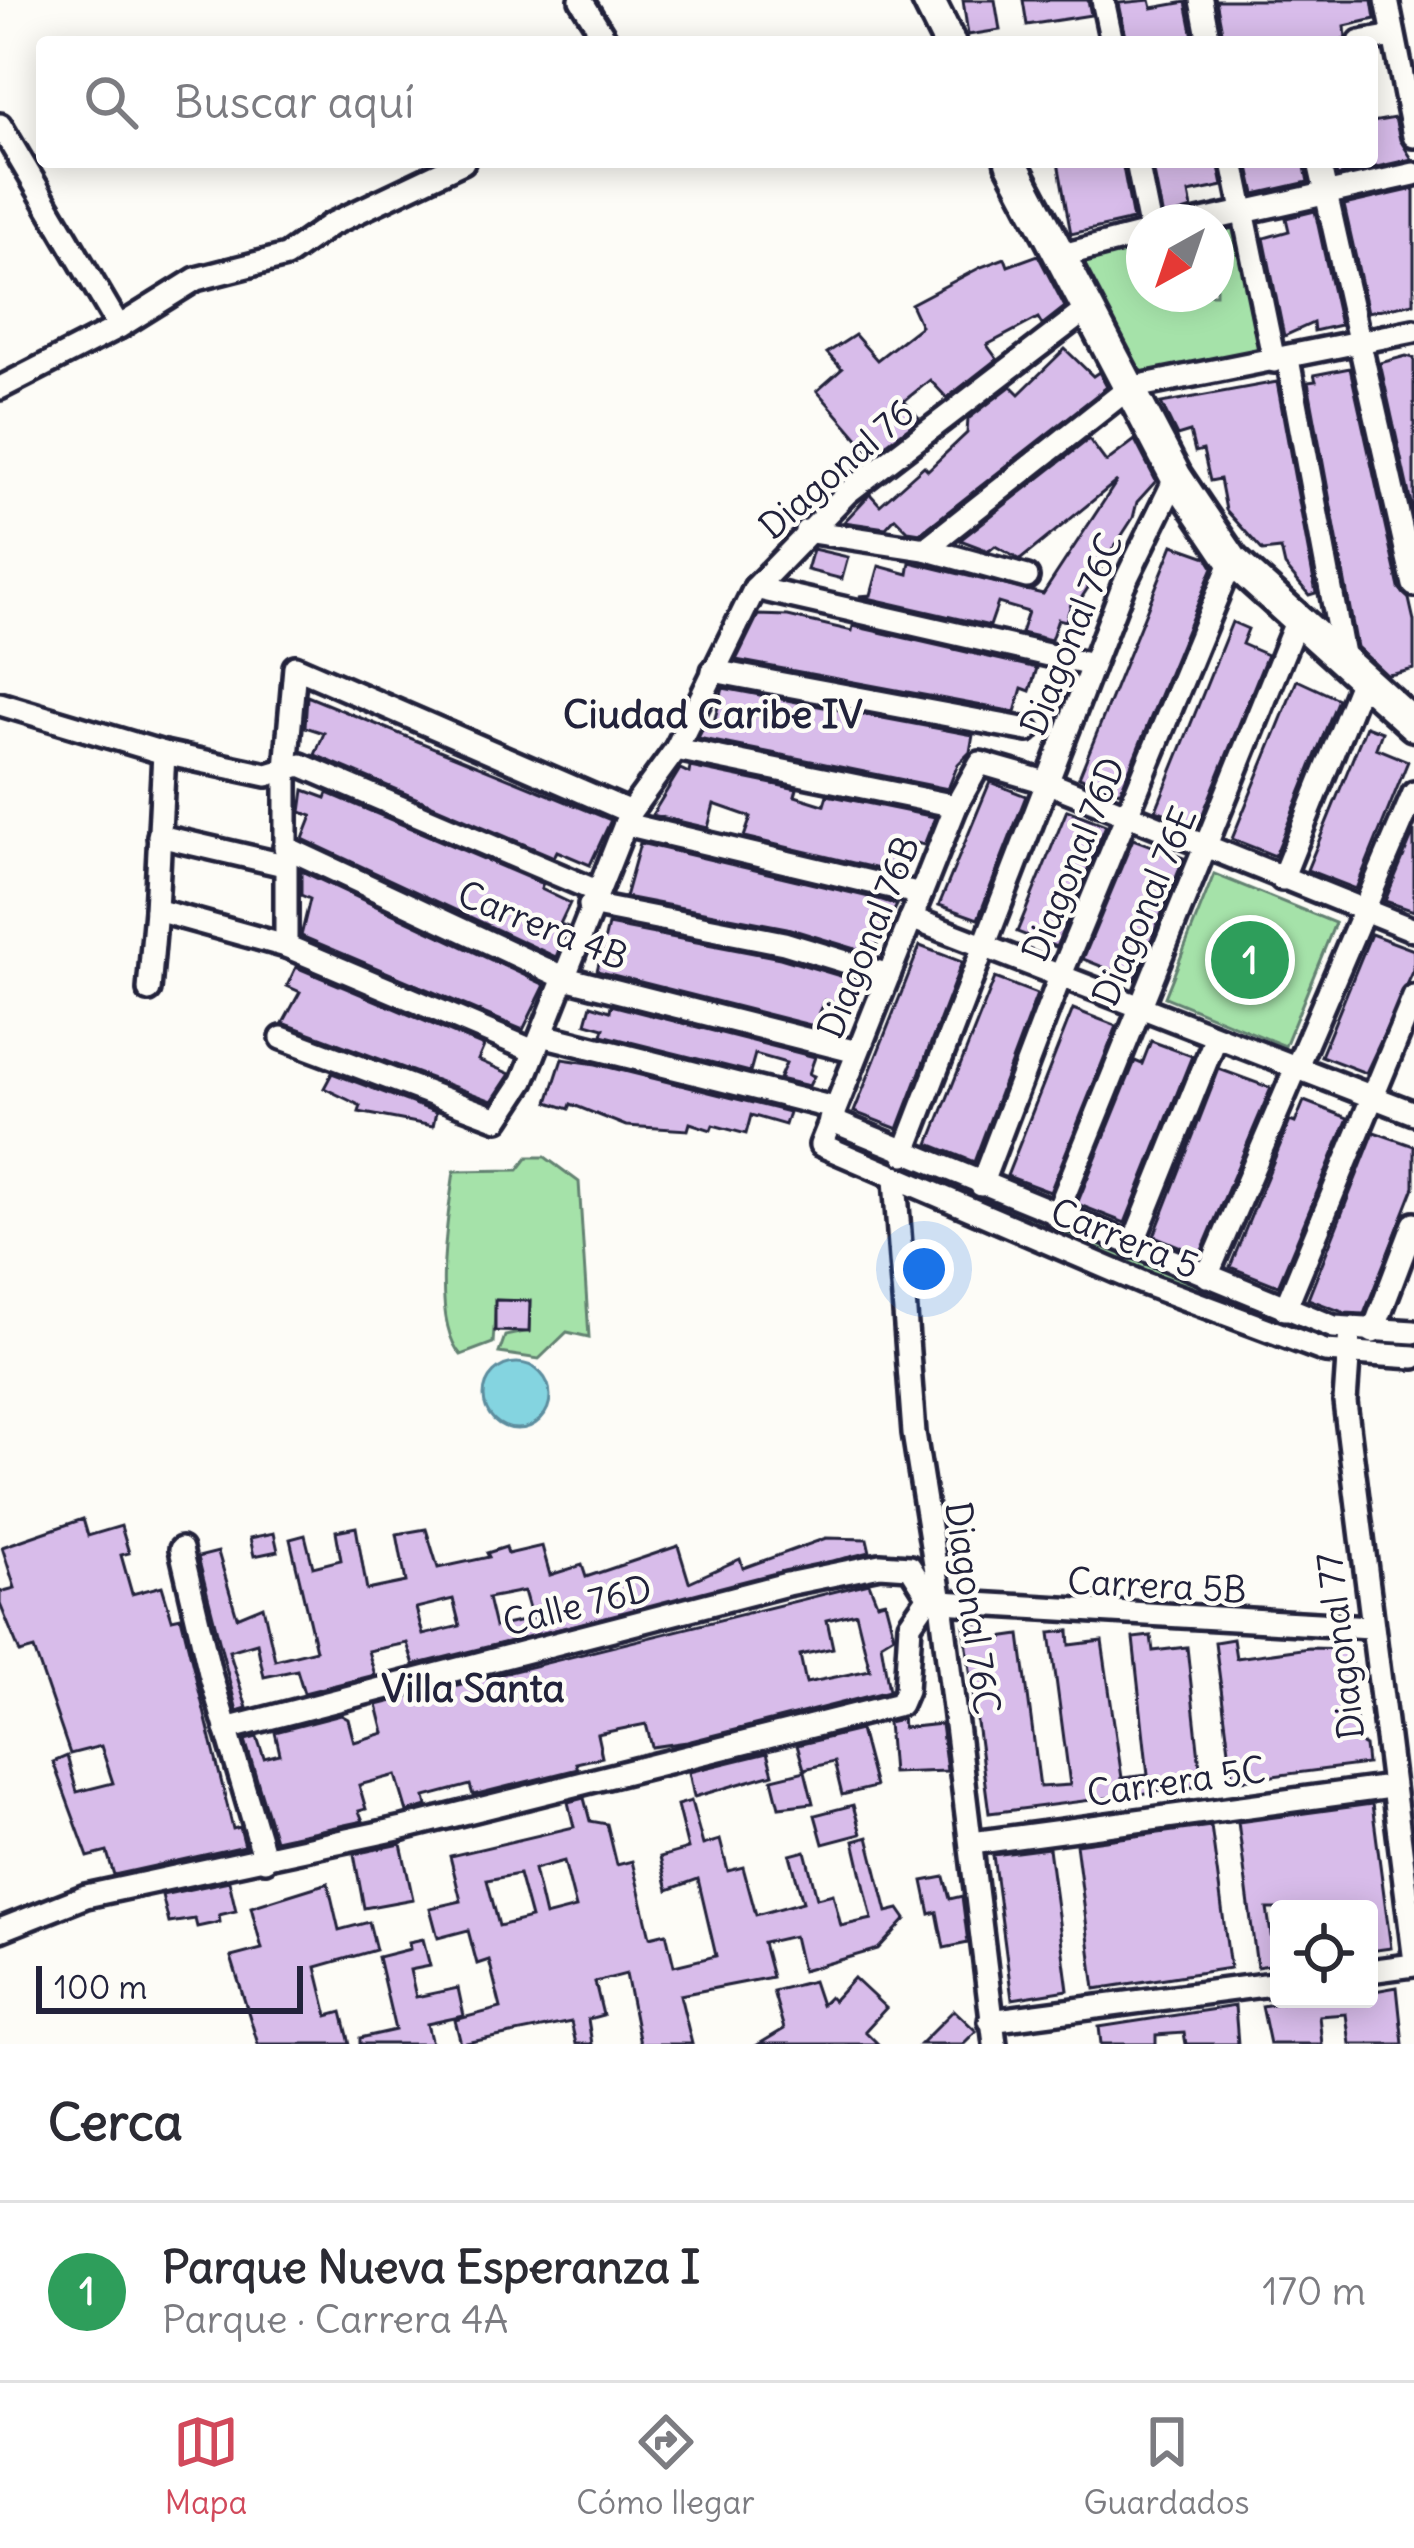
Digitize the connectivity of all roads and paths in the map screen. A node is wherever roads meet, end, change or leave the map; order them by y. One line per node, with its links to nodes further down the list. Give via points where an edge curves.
1 (581, 0): 6 (street)
2 (928, 0): 7 (street)
3 (1103, 0): 8 (street)
4 (1201, 0): 9 (street)
5 (1387, 0): 10 (street)
6 (603, 36)
7 (947, 36)
8 (1111, 36)
9 (1208, 36)
10 (1393, 36): 11 (street); 12 (street)
11 (1378, 39)
12 (1409, 79): 14 (street)
13 (0, 125): 28 (street)
14 (1414, 136)
15 (451, 168): 28 (street, via 330,225 286,256 196,278)
16 (1014, 168): 26 (street)
17 (1138, 168): 22 (street)
18 (1234, 168): 23 (street)
19 (1320, 168): 21 (street)
20 (1414, 174): 21 (street)
21 (1325, 194): 23 (street); 30 (street)
22 (1145, 204)
23 (1242, 212): 24 (street); 31 (street)
24 (1234, 214)
25 (1126, 239): 26 (street)
26 (1059, 256): 27 (street)
27 (1086, 310): 33 (street); 35 (street, Diagonal 76)
28 (119, 327): 32 (street)
29 (1414, 331): 30 (street)
30 (1360, 343): 31 (street); 39 (street)
31 (1281, 360): 33 (street); 44 (street)
32 (0, 388)
33 (1130, 388): 34 (street); 36 (street)
34 (1176, 477): 37 (street); 42 (street, Diagonal 76C)
35 (806, 531): 36 (street); 40 (street, Diagonal 76)
36 (925, 549): 38 (street)
37 (1232, 560): 41 (street); 54 (street, Diagonal 76D)
38 (1027, 578)
39 (1414, 585)
40 (755, 588): 42 (street); 43 (street, Diagonal 76)
41 (1296, 622): 44 (street); 57 (street, Diagonal 76E)
42 (1092, 665): 51 (street, Diagonal 76C)
43 (713, 671): 47 (street); 48 (street, Diagonal 76)
44 (1353, 675): 46 (street); 59 (street)
45 (0, 704): 49 (street)
46 (1414, 725)
47 (1028, 730)
48 (676, 749): 53 (street); 55 (street, Diagonal 76)
49 (164, 753): 50 (street, via 267,775); 56 (street)
50 (294, 767): 55 (street, via 295,667); 58 (street); 61 (street)
51 (1049, 783): 53 (street, Diagonal 76B, via 987,762 971,772); 54 (street); 67 (street, Diagonal 76C)
52 (1414, 794): 63 (street)
53 (956, 806): 60 (street, Diagonal 76B)
54 (1126, 816): 57 (street); 69 (street, Diagonal 76D)
55 (627, 818): 60 (street); 61 (street, Diagonal 76)
56 (159, 836): 58 (street, Carrera 4B); 62 (street)
57 (1205, 847): 59 (street); 73 (street, Diagonal 76E)
58 (284, 856): 66 (street); 70 (street, Carrera 4B)
59 (1282, 879): 63 (street)
60 (921, 893): 64 (street, Diagonal 76B)
61 (592, 898): 68 (street); 70 (street, Diagonal 76)
62 (156, 910): 66 (street, Carrera 5); 71 (street)
63 (1363, 910): 65 (street); 78 (street)
64 (911, 918): 67 (street); 68 (street, Diagonal 76B)
65 (1414, 930)
66 (286, 946): 76 (street, Carrera 5)
67 (987, 949): 69 (street); 83 (street, Diagonal 76C)
68 (889, 975): 77 (street, Diagonal 76B)
69 (1060, 977): 73 (street); 85 (street, Diagonal 76D)
70 (565, 978): 76 (street, Diagonal 76); 77 (street, Carrera 4B)
71 (149, 990)
72 (1414, 997): 79 (street)
73 (1137, 1006): 74 (street); 86 (street, Diagonal 76E)
74 (1216, 1036): 78 (street); 88 (street)
75 (282, 1038): 76 (street, Diagonal 76, via 489,1120 503,1114)
76 (538, 1043): 81 (street, Carrera 5)
77 (857, 1052): 81 (street, Diagonal 76B)
78 (1299, 1067): 79 (street); 89 (street)
79 (1370, 1096): 80 (street); 90 (street)
80 (1414, 1113)
81 (832, 1114): 82 (street, Diagonal 76B); 83 (street, Carrera 5)
82 (821, 1145): 84 (street, Carrera 5)
83 (904, 1154): 85 (street, Carrera 5)
84 (895, 1179): 93 (street, Carrera 5); 96 (street, Diagonal 76C)
85 (981, 1185): 86 (street, Carrera 5)
86 (1057, 1216): 88 (street, Carrera 5)
87 (1414, 1224): 91 (street, Diagonal 77)
88 (1132, 1246): 89 (street, Carrera 5)
89 (1208, 1276): 90 (street, Carrera 5)
90 (1285, 1309): 91 (street, Carrera 5)
91 (1362, 1331): 92 (street, Carrera 5); 93 (street, Diagonal 77)
92 (1414, 1332)
93 (1347, 1355): 94 (street, Carrera 5); 97 (street, Diagonal 77)
94 (1414, 1357)
95 (181, 1549): 98 (street)
96 (936, 1595): 97 (street, Carrera 5B); 98 (street, Calle 76D, via 910,1567 880,1565); 100 (street, Diagonal 76C); 101 (street, via 910,1624 900,1704)
97 (1370, 1627): 99 (street, Diagonal 77)
98 (226, 1729): 101 (street)
99 (1390, 1787): 100 (street, Carrera 5C); 103 (street, Diagonal 77)
100 (972, 1843): 107 (street, Diagonal 76C)
101 (265, 1860): 102 (street, via 86,1896)
102 (0, 1930)
103 (1414, 1954)
104 (1414, 1965): 105 (street)
105 (1378, 1970)
106 (1270, 1984): 107 (street)
107 (990, 2021): 108 (street, Diagonal 76C)
108 (995, 2044)

